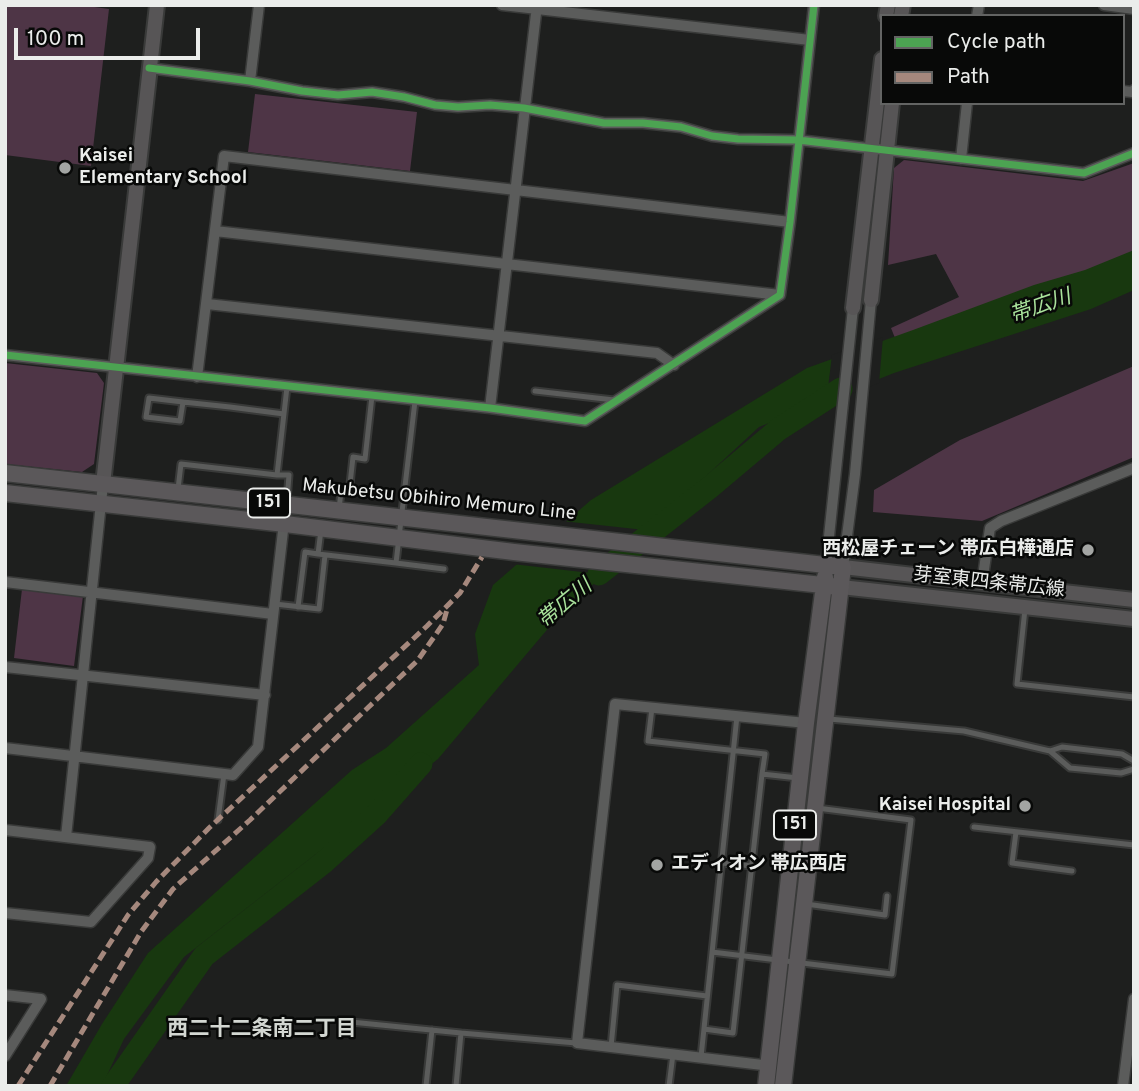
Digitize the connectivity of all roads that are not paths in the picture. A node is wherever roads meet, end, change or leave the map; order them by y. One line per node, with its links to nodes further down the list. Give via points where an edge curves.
1 (157, 5): 9 (street)
2 (259, 5): 10 (street)
3 (502, 5): 6 (street)
4 (814, 5): 8 (street)
5 (1104, 5): 7 (street)
6 (536, 7): 8 (street); 14 (street)
7 (1134, 9)
8 (810, 40): 15 (street)
9 (149, 68): 10 (street); 30 (street)
10 (250, 81): 14 (street, via 326,94 372,92 435,105)
11 (880, 105): 16 (street)
12 (890, 105): 16 (street)
13 (967, 105): 18 (street)
14 (524, 108): 15 (street, via 604,122 681,127 712,136); 19 (street)
15 (798, 140): 16 (street); 20 (street)
16 (879, 150): 18 (street); 24 (street); 26 (street)
17 (1134, 153): 18 (street, via 1084,173)
18 (961, 159)
19 (516, 190): 20 (street); 21 (street, via 224,156); 22 (street)
20 (790, 222): 23 (street)
21 (215, 231): 22 (street); 25 (street)
22 (507, 264): 23 (street); 27 (street)
23 (780, 295): 29 (street)
24 (872, 300): 56 (street)
25 (207, 304): 27 (street); 31 (street)
26 (853, 308): 55 (street)
27 (498, 336): 29 (street, via 657,353); 38 (street)
28 (5, 355): 30 (street)
29 (674, 365): 36 (street)
30 (116, 368): 31 (street); 43 (street)
31 (197, 377): 32 (street)
32 (287, 387): 34 (street); 39 (lane)
33 (535, 391): 36 (lane)
34 (372, 396): 35 (street); 48 (lane, via 365,459 352,457 349,493 341,492)
35 (415, 401): 38 (street); 49 (lane)
36 (617, 401): 38 (street, via 585,421)
37 (183, 402): 37 (lane, via 149,398 146,417 180,421); 39 (lane)
38 (490, 408)
39 (284, 414): 42 (lane)
40 (1134, 468): 59 (street, via 989,528)
41 (5, 472): 43 (main road, Makubetsu Obihiro Memuro Line / 151)
42 (277, 475): 44 (lane, via 181,464); 47 (lane, via 289,475)
43 (103, 484): 44 (main road, Makubetsu Obihiro Memuro Line / 151); 46 (street)
44 (178, 492): 47 (main road, Makubetsu Obihiro Memuro Line / 151)
45 (5, 493): 46 (main road, Makubetsu Obihiro Memuro Line / 151)
46 (102, 504): 50 (main road, Makubetsu Obihiro Memuro Line / 151); 61 (street)
47 (286, 505): 48 (main road, Makubetsu Obihiro Memuro Line / 151); 50 (street)
48 (339, 511): 49 (main road, Makubetsu Obihiro Memuro Line / 151)
49 (402, 518): 52 (lane); 55 (main road, Makubetsu Obihiro Memuro Line / 151)
50 (285, 524): 51 (main road, Makubetsu Obihiro Memuro Line / 151); 65 (street)
51 (321, 528): 52 (main road, Makubetsu Obihiro Memuro Line / 151); 53 (lane)
52 (399, 537): 54 (lane); 60 (main road, Makubetsu Obihiro Memuro Line / 151)
53 (322, 554): 54 (lane); 63 (lane, via 304,552); 63 (lane, via 319,609)
54 (396, 563): 57 (lane)
55 (826, 565): 56 (main road, Makubetsu Obihiro Memuro Line / 151); 60 (main road, 151)
56 (843, 567): 59 (street, 芽室東四条帯広線); 60 (main road, 151)
57 (444, 569)
58 (5, 582): 61 (street)
59 (982, 583): 62 (street, 芽室東四条帯広線)
60 (832, 586): 64 (street, 芽室東四条帯広線); 73 (main road, 151); 74 (main road, 151)
61 (93, 592): 65 (street); 68 (street)
62 (1134, 600)
63 (298, 607): 65 (lane)
64 (1026, 607): 66 (street, 芽室東四条帯広線); 70 (lane, via 1017,684)
65 (274, 609): 69 (street)
66 (1134, 620)
67 (5, 667): 68 (street)
68 (83, 676): 69 (street); 78 (street)
69 (265, 695): 81 (street, via 258,747 233,775)
70 (1134, 697)
71 (652, 708): 72 (street); 76 (lane, via 648,741); 109 (street, via 615,704)
72 (737, 716): 74 (street); 76 (lane)
73 (825, 718): 77 (lane, via 964,731); 84 (main road, 151)
74 (806, 723): 83 (main road, 151)
75 (5, 748): 78 (street)
76 (734, 750): 82 (lane, via 765,754); 91 (lane)
77 (1050, 751): 79 (lane, via 1062,747 1122,754); 80 (lane, via 1070,768 1121,773)
78 (75, 756): 81 (street); 89 (street)
79 (1134, 761)
80 (1134, 769)
81 (224, 774): 85 (lane)
82 (762, 774): 83 (lane); 92 (lane)
83 (800, 778): 99 (main road, 151)
84 (815, 808): 95 (main road, 151); 100 (lane, via 911,820 892,974)
85 (218, 821)
86 (974, 827): 88 (lane)
87 (5, 830): 89 (street)
88 (1016, 832): 90 (lane); 93 (lane, via 1012,863)
89 (66, 837): 96 (street, via 150,847 148,858 91,922)
90 (1134, 845)
91 (722, 863): 92 (lane); 97 (lane)
92 (752, 866): 98 (lane)
93 (1072, 870)
94 (887, 895): 95 (lane, via 885,915)
95 (804, 904): 100 (main road, 151)
96 (5, 913)
97 (712, 952): 98 (lane); 102 (lane)
98 (742, 955): 99 (lane); 106 (lane, via 733,1033)
99 (780, 960): 100 (lane); 114 (main road, 151)
100 (797, 962): 115 (main road, 151)
101 (5, 995): 112 (street, via 41,999)
102 (707, 996): 106 (lane); 110 (lane, via 617,985)
103 (1134, 999): 105 (street)
104 (341, 1021): 107 (lane)
105 (1133, 1022): 121 (street)
106 (704, 1029): 113 (lane)
107 (432, 1030): 108 (lane); 116 (lane)
108 (461, 1033): 109 (lane); 117 (lane)
109 (577, 1043): 110 (street)
110 (611, 1047): 111 (street)
111 (673, 1054): 113 (street); 118 (lane)
112 (5, 1056)
113 (701, 1058): 114 (street)
114 (768, 1065): 115 (street); 119 (main road, 151)
115 (785, 1067): 120 (main road, 151)
116 (426, 1086)
117 (456, 1086)
118 (669, 1086)
119 (766, 1086)
120 (783, 1086)
121 (1123, 1086)

